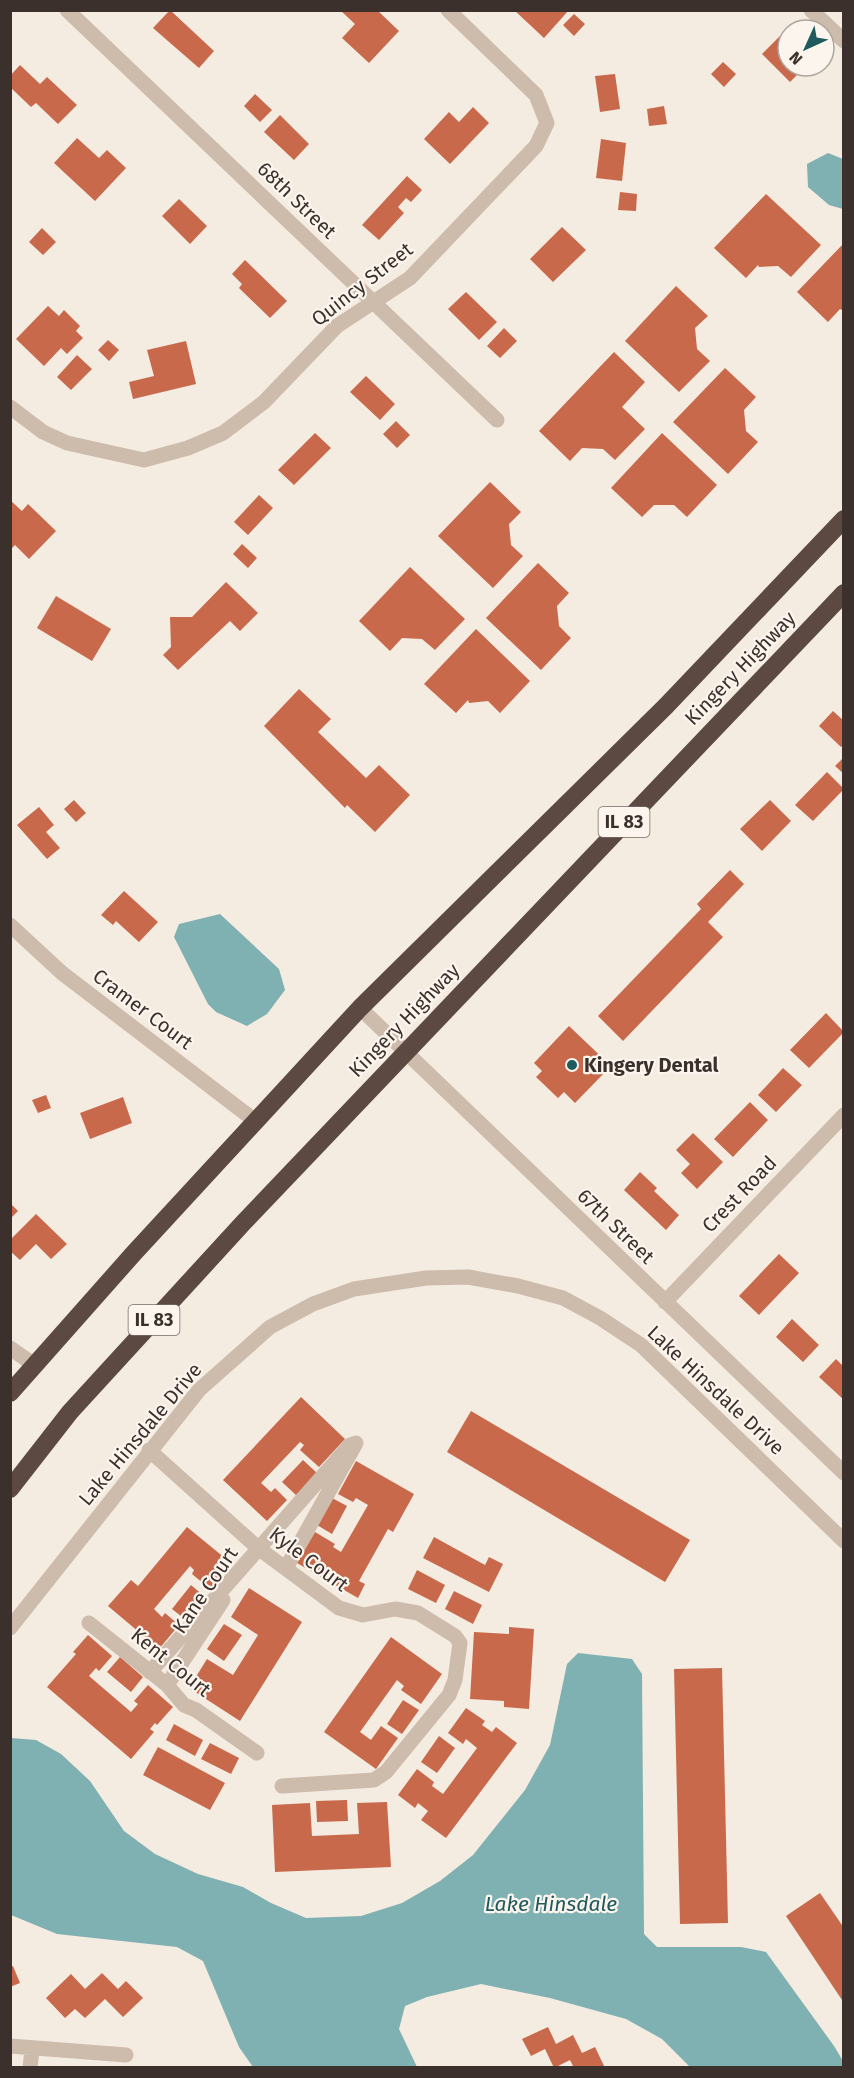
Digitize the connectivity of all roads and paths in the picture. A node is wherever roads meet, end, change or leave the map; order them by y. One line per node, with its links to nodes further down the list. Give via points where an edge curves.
1 (67, 10): 5 (street, 68th Street)
2 (448, 10): 5 (street, Quincy Street, via 536,95 548,123 536,146 410,278)
3 (811, 10): 4 (street)
4 (843, 41)
5 (374, 302): 6 (street, Quincy Street, via 337,326 244,420 205,442 144,460 67,443 43,432); 7 (street, 68th Street)
6 (10, 407)
7 (497, 420)
8 (843, 519): 11 (highway, Kingery Highway / IL 83, via 666,706)
9 (843, 593): 12 (highway, Kingery Highway / IL 83)
10 (10, 925): 14 (street, Cramer Court, via 62,973)
11 (360, 1008): 12 (street, 67th Street); 14 (highway, Kingery Highway / IL 83)
12 (405, 1051): 15 (street, 67th Street); 21 (highway, Kingery Highway / IL 83, via 70,1412)
13 (843, 1115): 15 (street, Crest Road)
14 (254, 1120): 17 (highway, Kingery Highway / IL 83)
15 (665, 1302): 20 (street, 67th Street)
16 (10, 1348): 17 (street)
17 (33, 1364): 18 (highway, Kingery Highway / IL 83)
18 (10, 1393)
19 (149, 1450): 22 (street, Lake Hinsdale Drive, via 199,1390 270,1327 354,1288 426,1278 468,1277 563,1298 641,1345); 23 (street, Kyle Court); 26 (street, Lake Hinsdale Drive)
20 (843, 1473)
21 (10, 1489)
22 (843, 1541)
23 (258, 1548): 24 (street, Kyle Court); 24 (street, Kane Court, via 350,1445 356,1443); 27 (street, Kane Court); 28 (street, Kane Court)
24 (286, 1568): 30 (street, Kyle Court, via 339,1608 363,1615 395,1610 418,1613 460,1643 449,1695 386,1772 374,1780)
25 (89, 1623): 27 (street, Kent Court)
26 (10, 1628)
27 (150, 1672): 28 (street, Kent Court)
28 (167, 1685): 29 (street, Kent Court, via 184,1705)
29 (257, 1753)
30 (282, 1786)
31 (10, 2046): 32 (street)
32 (32, 2049): 33 (street); 34 (street)
33 (126, 2055)
34 (30, 2067)

